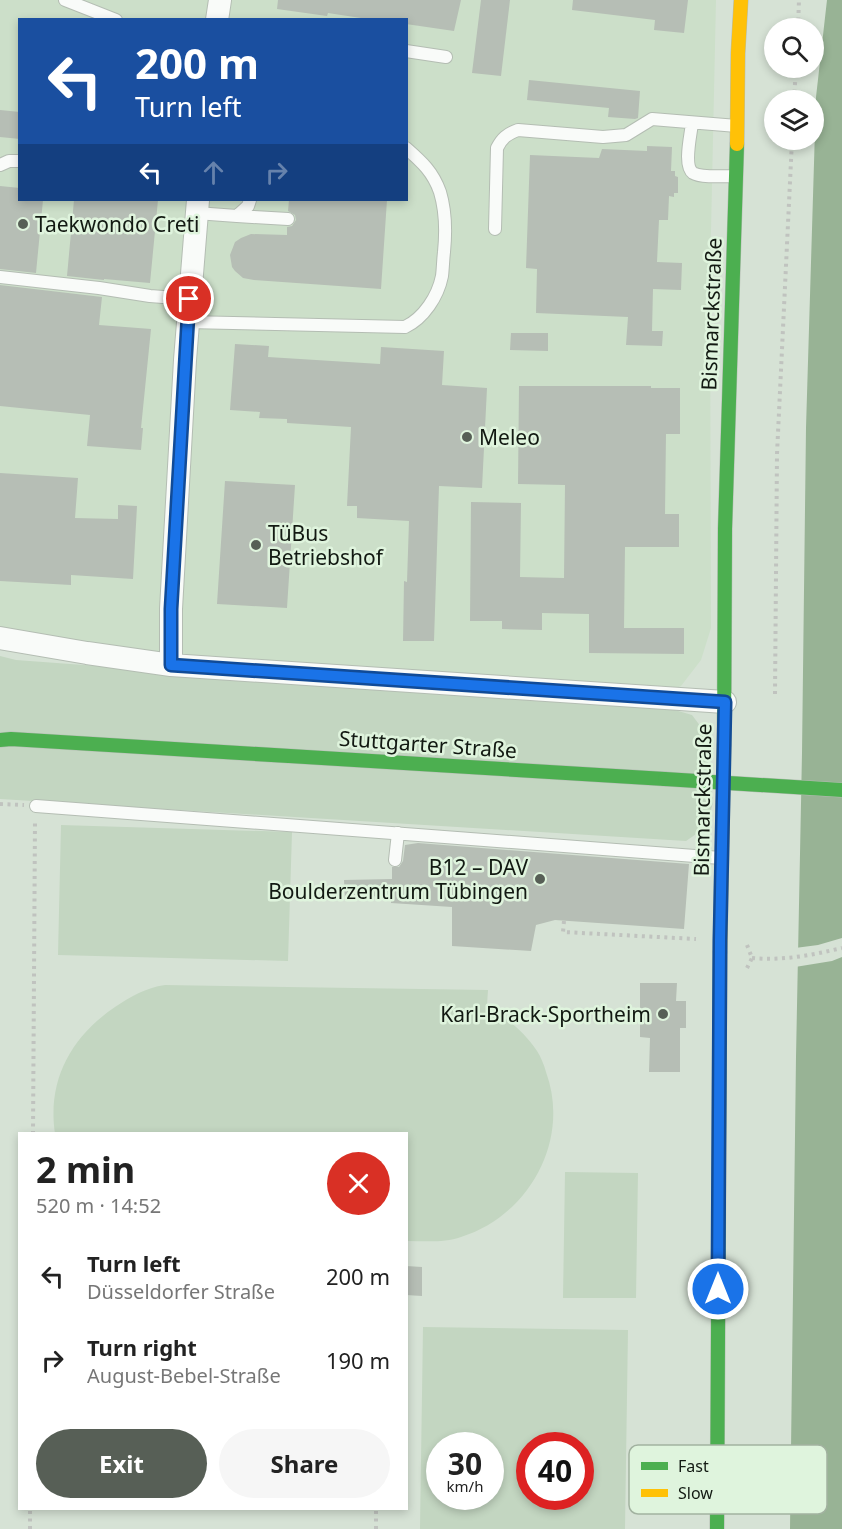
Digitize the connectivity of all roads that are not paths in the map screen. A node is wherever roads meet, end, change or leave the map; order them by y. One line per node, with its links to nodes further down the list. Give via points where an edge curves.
1 (65, 0): 4 (lane)
2 (220, 0): 5 (street)
3 (741, 0): 9 (street, Bismarckstraße)
4 (111, 18)
5 (217, 18)
6 (408, 51): 7 (lane)
7 (446, 57)
8 (692, 123): 9 (lane); 13 (lane, via 688,161 693,173); 18 (lane, via 652,119 626,135 603,137 518,130 507,134 497,148)
9 (738, 126): 13 (street, Bismarckstraße)
10 (408, 150): 21 (lane, via 426,165 440,192 446,227 442,278 416,322 405,327)
11 (18, 161): 12 (lane)
12 (0, 165)
13 (736, 176): 24 (street, Bismarckstraße, via 725,529)
14 (250, 201): 16 (lane)
15 (197, 206): 16 (lane); 20 (street)
16 (237, 216): 17 (lane)
17 (288, 219)
18 (495, 229)
19 (0, 277): 20 (lane)
20 (189, 299): 21 (street)
21 (187, 322): 23 (street)
22 (0, 638): 23 (street)
23 (171, 665): 24 (street)
24 (725, 702): 29 (street, Bismarckstraße)
25 (4, 738): 26 (street, Stuttgarter Straße, bridge)
26 (842, 790)
27 (36, 806): 28 (lane)
28 (398, 833): 29 (lane); 30 (lane)
29 (722, 858): 31 (street, Bismarckstraße)
30 (395, 860)
31 (717, 1445)
32 (717, 1514): 33 (street, Bismarckstraße)
33 (717, 1529)

